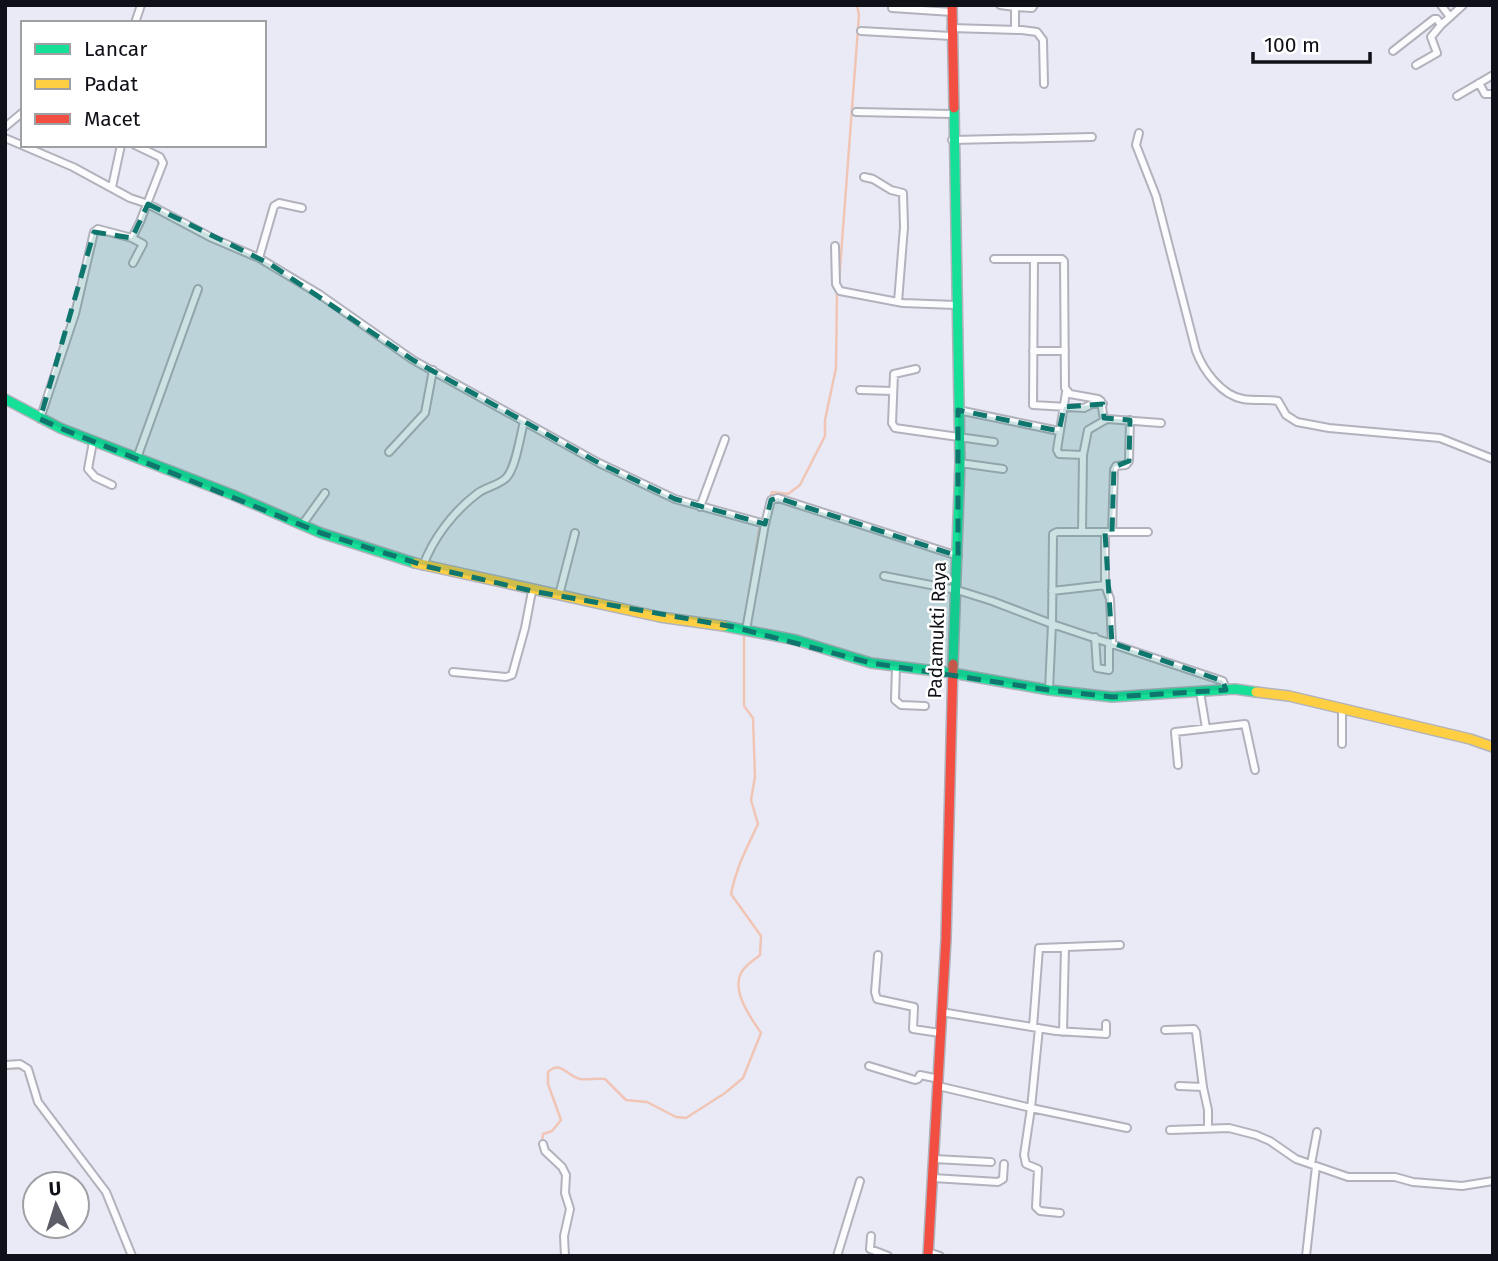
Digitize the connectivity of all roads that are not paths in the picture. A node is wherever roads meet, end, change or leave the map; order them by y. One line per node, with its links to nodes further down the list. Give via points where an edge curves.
1 (1000, 5): 5 (street)
2 (1034, 5): 5 (street)
3 (1441, 5): 8 (street)
4 (1463, 5): 8 (street)
5 (1015, 7): 10 (street)
6 (892, 8): 7 (street)
7 (952, 9): 12 (main road, Padamukti Raya)
8 (1450, 17): 9 (street)
9 (1441, 25): 13 (street, via 1434,19); 14 (street, via 1431,37 1437,53)
10 (1015, 30): 12 (street); 17 (street, via 1037,32 1043,40)
11 (862, 31): 12 (street)
12 (951, 32): 22 (main road, Padamukti Raya)
13 (1393, 51)
14 (1416, 65)
15 (1493, 75): 16 (street)
16 (1479, 83): 18 (street, via 1485,94); 19 (street)
17 (1044, 84)
18 (1493, 94)
19 (1457, 96)
20 (856, 113): 22 (street)
21 (21, 114): 23 (street)
22 (952, 114): 27 (main road, Padamukti Raya)
23 (5, 127)
24 (1139, 133): 68 (street, via 1136,145 1156,196 1196,351 1202,367 1226,391 1241,398 1278,401 1297,422 1440,439)
25 (1092, 137): 27 (street)
26 (5, 138): 28 (street)
27 (952, 140): 44 (main road, Padamukti Raya)
28 (21, 145)
29 (25, 147): 33 (street)
30 (121, 147): 33 (street)
31 (140, 147): 34 (street, via 163,160)
32 (864, 177): 43 (street, via 903,193)
33 (112, 187): 34 (street)
34 (148, 204): 36 (street); 38 (street)
35 (302, 208): 38 (street, via 274,206)
36 (132, 238): 41 (street, via 144,244); 56 (street, via 98,229 94,232 75,314)
37 (835, 246): 43 (street, via 840,291)
38 (259, 258): 48 (street)
39 (994, 259): 40 (street)
40 (1034, 259): 45 (street); 46 (street, via 1064,261)
41 (133, 263)
42 (198, 289): 69 (street)
43 (898, 302): 44 (street)
44 (955, 305): 55 (main road, Padamukti Raya)
45 (1033, 351): 46 (street); 54 (street, via 1033,405)
46 (1065, 351): 51 (street)
47 (916, 369): 50 (street, via 896,373)
48 (433, 370): 59 (street); 66 (street, via 425,413)
49 (860, 390): 50 (street)
50 (893, 391): 62 (street, via 895,428)
51 (1066, 392): 53 (street); 54 (street)
52 (5, 399): 56 (main road)
53 (1103, 404): 54 (street); 57 (street)
54 (1064, 407): 61 (street)
55 (958, 410): 61 (street); 62 (main road, Padamukti Raya)
56 (40, 419): 64 (main road)
57 (1104, 420): 58 (street); 67 (street, via 1088,430)
58 (1130, 420): 60 (street); 78 (street, via 1129,461 1114,470)
59 (524, 422): 74 (street, via 599,463); 82 (street, via 506,478 465,504 432,544)
60 (1161, 423)
61 (1059, 431): 67 (street, via 1058,453)
62 (959, 436): 65 (street); 70 (main road, Padamukti Raya)
63 (725, 439): 74 (street)
64 (93, 442): 69 (main road); 72 (street, via 90,474)
65 (994, 442)
66 (389, 452)
67 (1083, 455): 77 (street)
68 (1493, 459)
69 (137, 460): 76 (main road)
70 (960, 463): 71 (street); 81 (main road, Padamukti Raya)
71 (1003, 469)
72 (112, 485)
73 (325, 493): 76 (street)
74 (700, 507): 75 (street)
75 (765, 524): 81 (street, via 771,500 778,498); 90 (street)
76 (302, 525): 82 (main road)
77 (1082, 531): 78 (street); 86 (street, via 1053,534)
78 (1108, 532): 79 (street); 84 (street)
79 (1148, 532)
80 (575, 533): 88 (street)
81 (958, 556): 85 (main road, Padamukti Raya)
82 (423, 566): 87 (main road)
83 (884, 576): 85 (street)
84 (1105, 585): 86 (street); 92 (street, via 1110,597)
85 (957, 590): 89 (street); 95 (main road, Padamukti Raya)
86 (1052, 590): 89 (street)
87 (532, 591): 88 (main road); 94 (street, via 512,675)
88 (558, 597): 90 (main road)
89 (1052, 624): 91 (street); 96 (street)
90 (746, 630): 93 (main road)
91 (1095, 637): 92 (street); 92 (street, via 1097,668 1109,670)
92 (1110, 642): 97 (street, via 1223,681)
93 (896, 666): 95 (main road); 99 (street, via 895,700 901,705)
94 (453, 672)
95 (952, 673): 96 (main road); 109 (main road, Padamukti Raya)
96 (1049, 690): 98 (main road, via 1112,697)
97 (1226, 690): 98 (main road); 100 (main road, via 1289,696)
98 (1200, 692): 101 (street)
99 (925, 706)
100 (1342, 709): 102 (street); 103 (main road)
101 (1206, 728): 104 (street, via 1175,732); 105 (street, via 1246,724)
102 (1342, 744)
103 (1493, 747)
104 (1178, 765)
105 (1255, 770)
106 (1120, 945): 107 (street)
107 (1065, 947): 111 (street, via 1037,949); 113 (street)
108 (878, 955): 114 (street, via 877,999 914,1007 913,1029)
109 (941, 1012): 111 (street); 114 (main road, Padamukti Raya)
110 (1106, 1024): 113 (street, via 1106,1034)
111 (1036, 1028): 113 (street); 120 (street)
112 (1165, 1030): 119 (street, via 1196,1032)
113 (1063, 1031)
114 (940, 1033): 117 (main road, Padamukti Raya)
115 (5, 1065): 136 (street, via 20,1064 28,1069 38,1102 106,1192)
116 (869, 1066): 117 (street)
117 (939, 1083): 120 (street); 126 (main road, Padamukti Raya)
118 (1179, 1086): 119 (street)
119 (1203, 1087): 122 (street)
120 (1031, 1108): 121 (street); 133 (street, via 1024,1155 1026,1164 1038,1169 1036,1207)
121 (1127, 1128)
122 (1208, 1128): 123 (street); 129 (street, via 1256,1135)
123 (1170, 1130)
124 (1317, 1132): 129 (street)
125 (543, 1144): 137 (street, via 566,1175 570,1209)
126 (934, 1159): 127 (street); 130 (main road, Padamukti Raya)
127 (991, 1162)
128 (1004, 1164): 130 (street, via 1003,1179 998,1182)
129 (1313, 1165): 132 (street, via 1348,1177 1395,1177 1462,1186); 141 (street)
130 (933, 1178): 135 (main road, Padamukti Raya)
131 (860, 1181): 138 (street)
132 (1493, 1181)
133 (1060, 1213)
134 (871, 1236): 139 (street, via 870,1249)
135 (928, 1254): 140 (street)
136 (132, 1256)
137 (565, 1256)
138 (837, 1256)
139 (888, 1256)
140 (940, 1256)
141 (1306, 1256)

